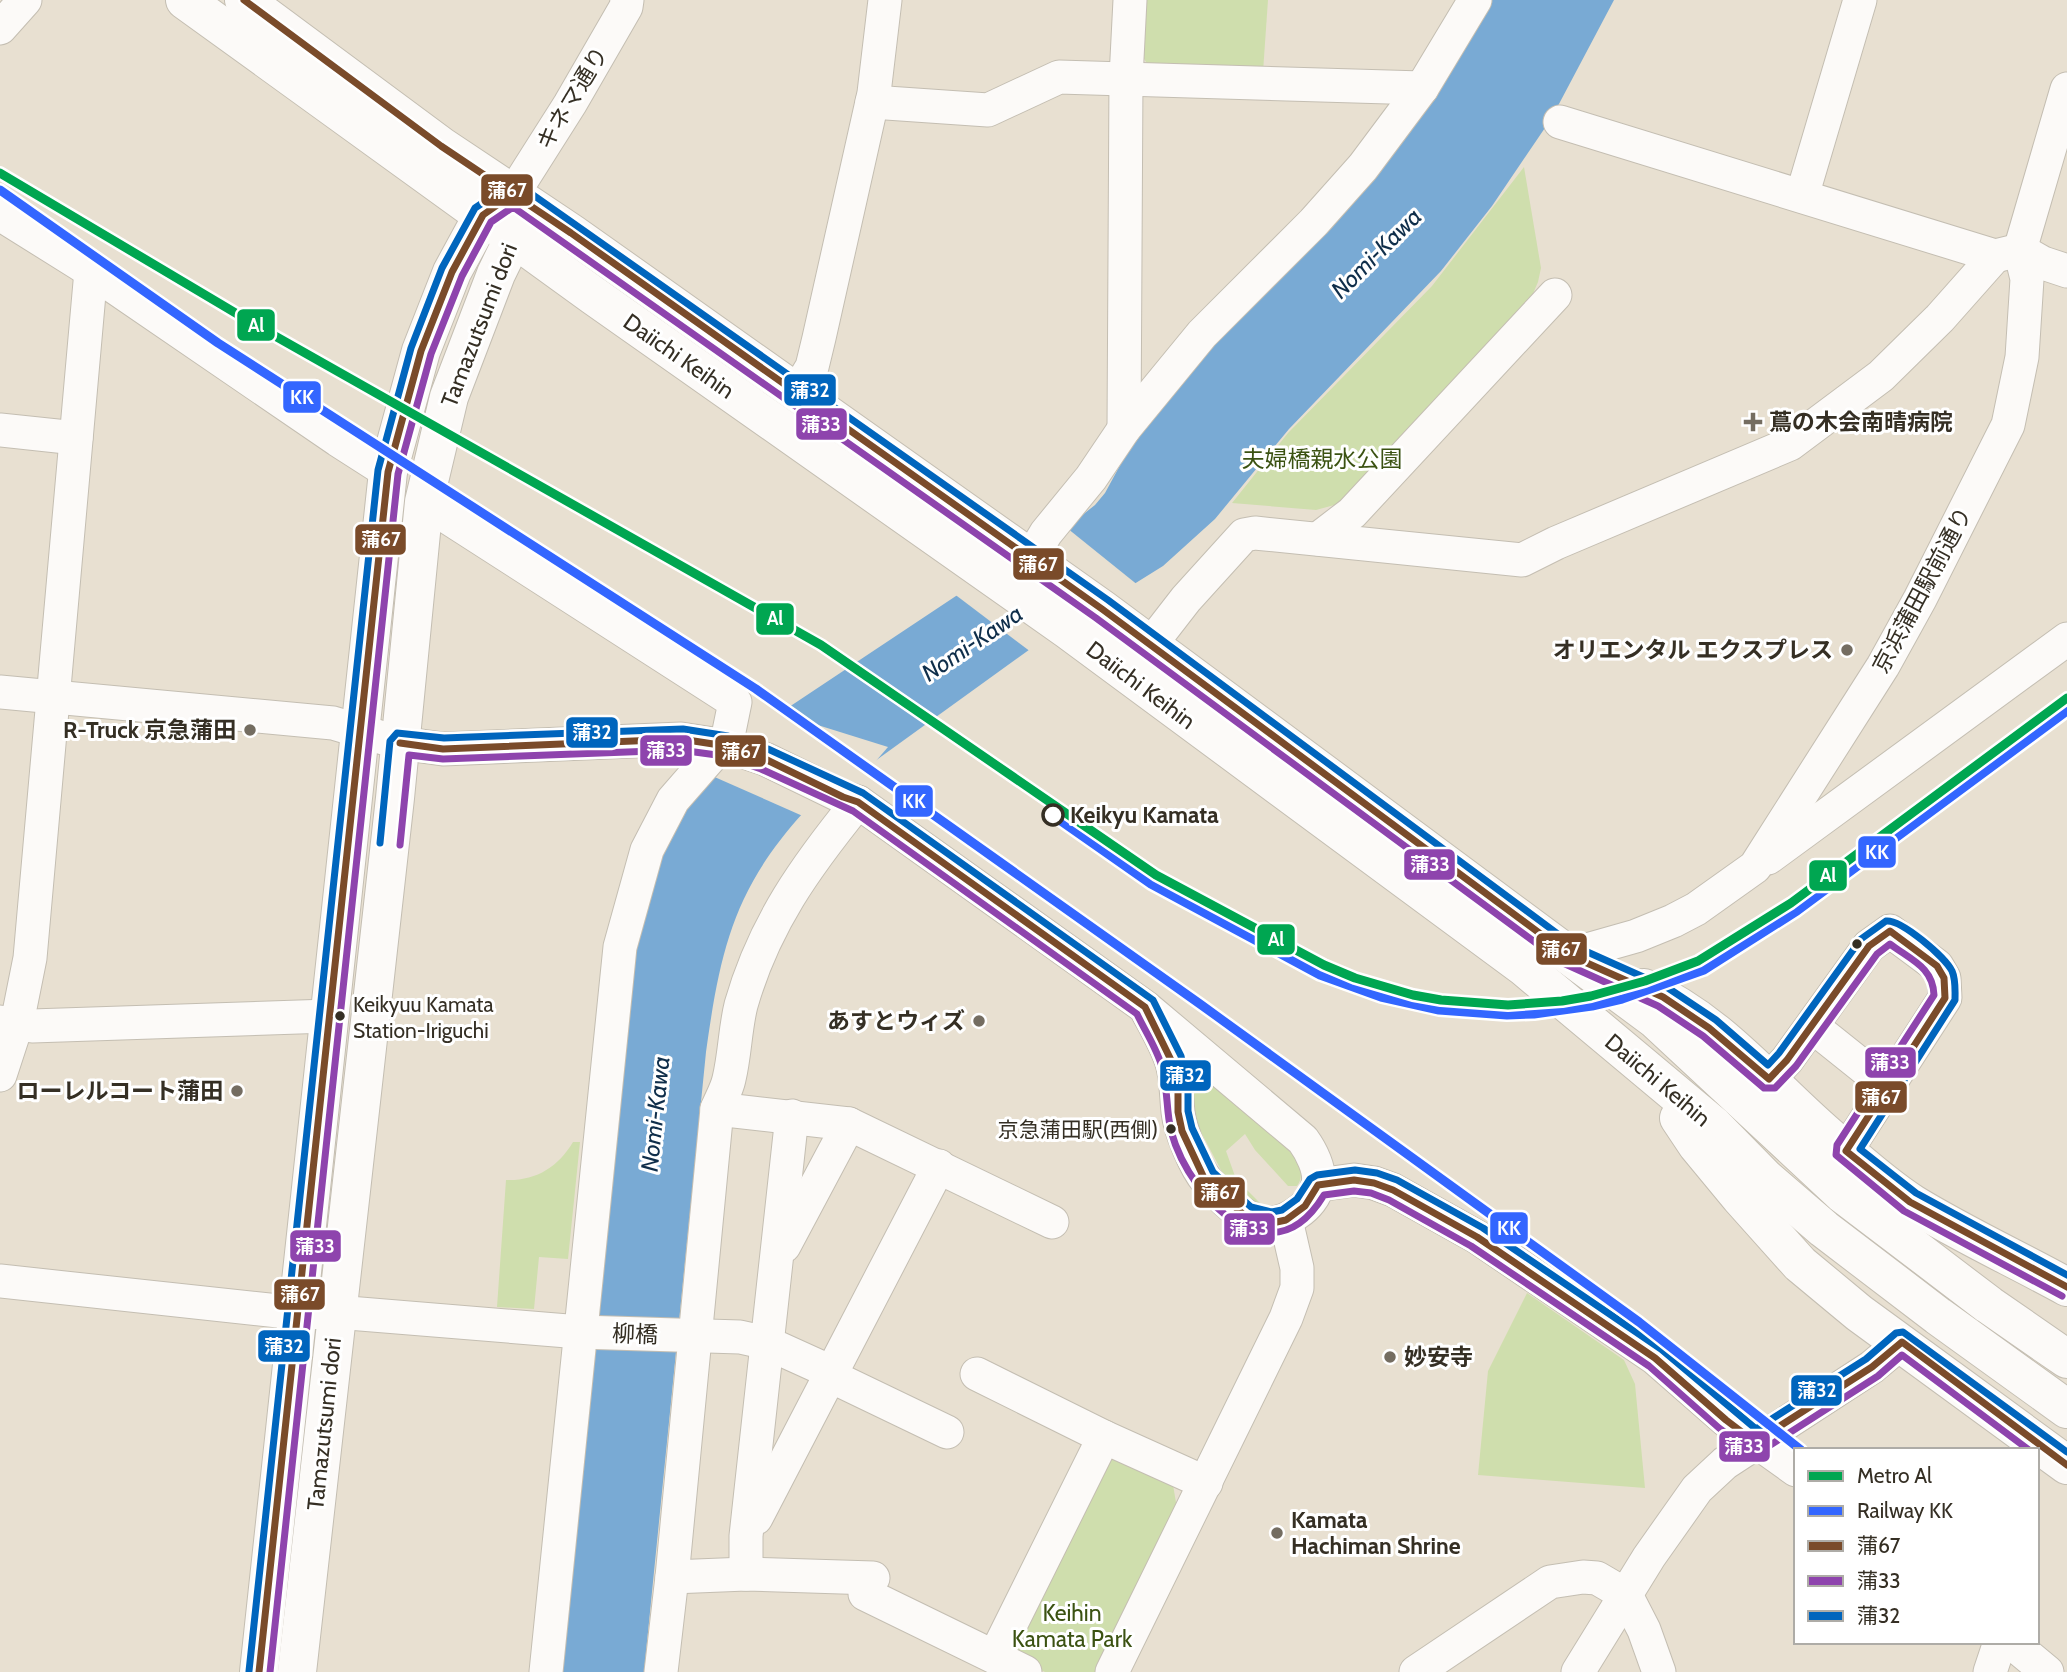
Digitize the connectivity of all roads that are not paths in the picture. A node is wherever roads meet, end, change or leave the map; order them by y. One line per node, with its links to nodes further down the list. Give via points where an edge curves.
1 (25, 0): 9 (street)
2 (185, 0): 16 (main road, Daiichi Keihin)
3 (244, 0): 16 (main road, Daiichi Keihin, via 441,146)
4 (627, 0): 16 (street, キネマ通り, via 570,104)
5 (885, 0): 13 (street)
6 (1130, 0): 10 (street)
7 (1475, 0): 11 (street)
8 (1860, 0): 15 (street)
9 (0, 29)
10 (1126, 78): 11 (street); 13 (street, via 1059,77 988,110); 24 (street)
11 (1422, 88): 24 (street, via 1363,167 1202,334)
12 (2067, 89): 19 (street, 京浜蒲田駅前通り)
13 (872, 102): 23 (street, via 812,366)
14 (1560, 122): 15 (street)
15 (1802, 196): 19 (street)
16 (498, 205): 18 (main road, Daiichi Keihin); 23 (main road, Daiichi Keihin); 27 (main road, Tamazutsumi dori, via 452,272 421,351)
17 (0, 214): 20 (street)
18 (514, 237): 28 (main road, Tamazutsumi dori, via 449,397); 33 (main road, Daiichi Keihin)
19 (2008, 253): 21 (street); 29 (street, via 1881,376 1790,444 1522,560); 40 (street, 京浜蒲田駅前通り, via 2027,279 2022,357 2008,425 1882,666)
20 (91, 271): 26 (street); 27 (street)
21 (2067, 271)
22 (1556, 295): 29 (street, via 1352,513)
23 (797, 392): 30 (main road, Daiichi Keihin)
24 (1124, 429): 30 (street, via 1091,478)
25 (0, 430): 26 (street)
26 (76, 439): 35 (street)
27 (388, 472): 36 (main road, Tamazutsumi dori)
28 (424, 502): 37 (main road, Tamazutsumi dori); 38 (street, via 735,702)
29 (1318, 539): 32 (street, via 1244,535)
30 (1032, 547): 32 (main road, Daiichi Keihin)
31 (2067, 639): 40 (street)
32 (1150, 645): 33 (street); 41 (main road, Daiichi Keihin)
33 (1126, 675): 46 (main road, Daiichi Keihin, via 1524,967)
34 (0, 692): 35 (street)
35 (54, 697): 36 (street, via 333,723); 44 (street, via 30,958)
36 (360, 730): 37 (street); 43 (main road, Tamazutsumi dori)
37 (400, 743): 38 (street, via 443,749 681,739); 63 (main road, Tamazutsumi dori)
38 (730, 747): 39 (street); 65 (street, via 715,752 673,800 647,850 634,889 620,947)
39 (851, 800): 42 (street); 52 (street, via 789,895 753,967 729,1079)
40 (1755, 867): 41 (street, 京浜蒲田駅前通り, via 1673,921)
41 (1569, 955): 49 (main road, via 1663,997 1709,1028); 69 (main road, Daiichi Keihin, via 1656,1020 1843,1194)
42 (1145, 1007): 47 (street); 51 (street, via 1171,1060)
43 (329, 1016): 44 (street, via 32,1026); 64 (main road, Tamazutsumi dori)
44 (9, 1022): 48 (street)
45 (1812, 1026): 49 (street); 50 (street); 50 (street, via 1869,946 1890,932 1937,966 1944,978 1945,998)
46 (1642, 1064): 67 (main road, via 1697,1145 1800,1264); 72 (main road, Daiichi Keihin, via 1824,1229)
47 (1218, 1067): 51 (street); 57 (street, via 1303,1140 1318,1173)
48 (0, 1075)
49 (1769, 1079): 55 (main road)
50 (1887, 1086): 55 (street)
51 (1178, 1090): 58 (street, via 1182,1131 1204,1178 1246,1217 1272,1223)
52 (718, 1108): 53 (street); 66 (street)
53 (792, 1116): 54 (street); 60 (street)
54 (849, 1124): 56 (street); 60 (street)
55 (1846, 1150): 62 (main road, via 1910,1202)
56 (939, 1166): 59 (street); 70 (street)
57 (1318, 1185): 58 (street, via 1305,1206); 75 (street, via 1354,1180 1393,1189 1476,1237 1656,1358)
58 (1286, 1220): 78 (street, via 1297,1288)
59 (1052, 1222)
60 (777, 1261): 68 (street)
61 (0, 1281): 64 (street, 柳橋)
62 (2067, 1287)
63 (336, 1312): 64 (street, 柳橋); 65 (street, 柳橋); 87 (main road, Tamazutsumi dori)
64 (297, 1313): 86 (main road, Tamazutsumi dori)
65 (584, 1332): 66 (street, 柳橋); 88 (street)
66 (689, 1336): 68 (street, 柳橋, via 740,1337); 81 (street)
67 (1902, 1342): 75 (street, via 1856,1378); 76 (main road)
68 (767, 1343): 70 (street, 柳橋); 79 (street)
69 (2067, 1359)
70 (831, 1372): 73 (street, 柳橋); 79 (street)
71 (977, 1374): 74 (street)
72 (2067, 1409)
73 (947, 1432)
74 (1104, 1437): 78 (street); 85 (street)
75 (1755, 1442): 77 (street); 82 (street, via 1697,1489)
76 (2067, 1465)
77 (1794, 1469)
78 (1206, 1483): 91 (street)
79 (746, 1536): 80 (street)
80 (746, 1574): 81 (street); 85 (street, via 869,1586)
81 (672, 1577): 89 (street)
82 (1626, 1595): 92 (street, via 1597,1578 1550,1582); 93 (street); 94 (street)
83 (1999, 1644): 95 (street)
84 (2013, 1644): 96 (street)
85 (995, 1656): 90 (street)
86 (259, 1672)
87 (297, 1672)
88 (546, 1672)
89 (661, 1672)
90 (1025, 1672)
91 (1112, 1672)
92 (1416, 1672)
93 (1578, 1672)
94 (1659, 1672)
95 (1990, 1672)
96 (2047, 1672)

